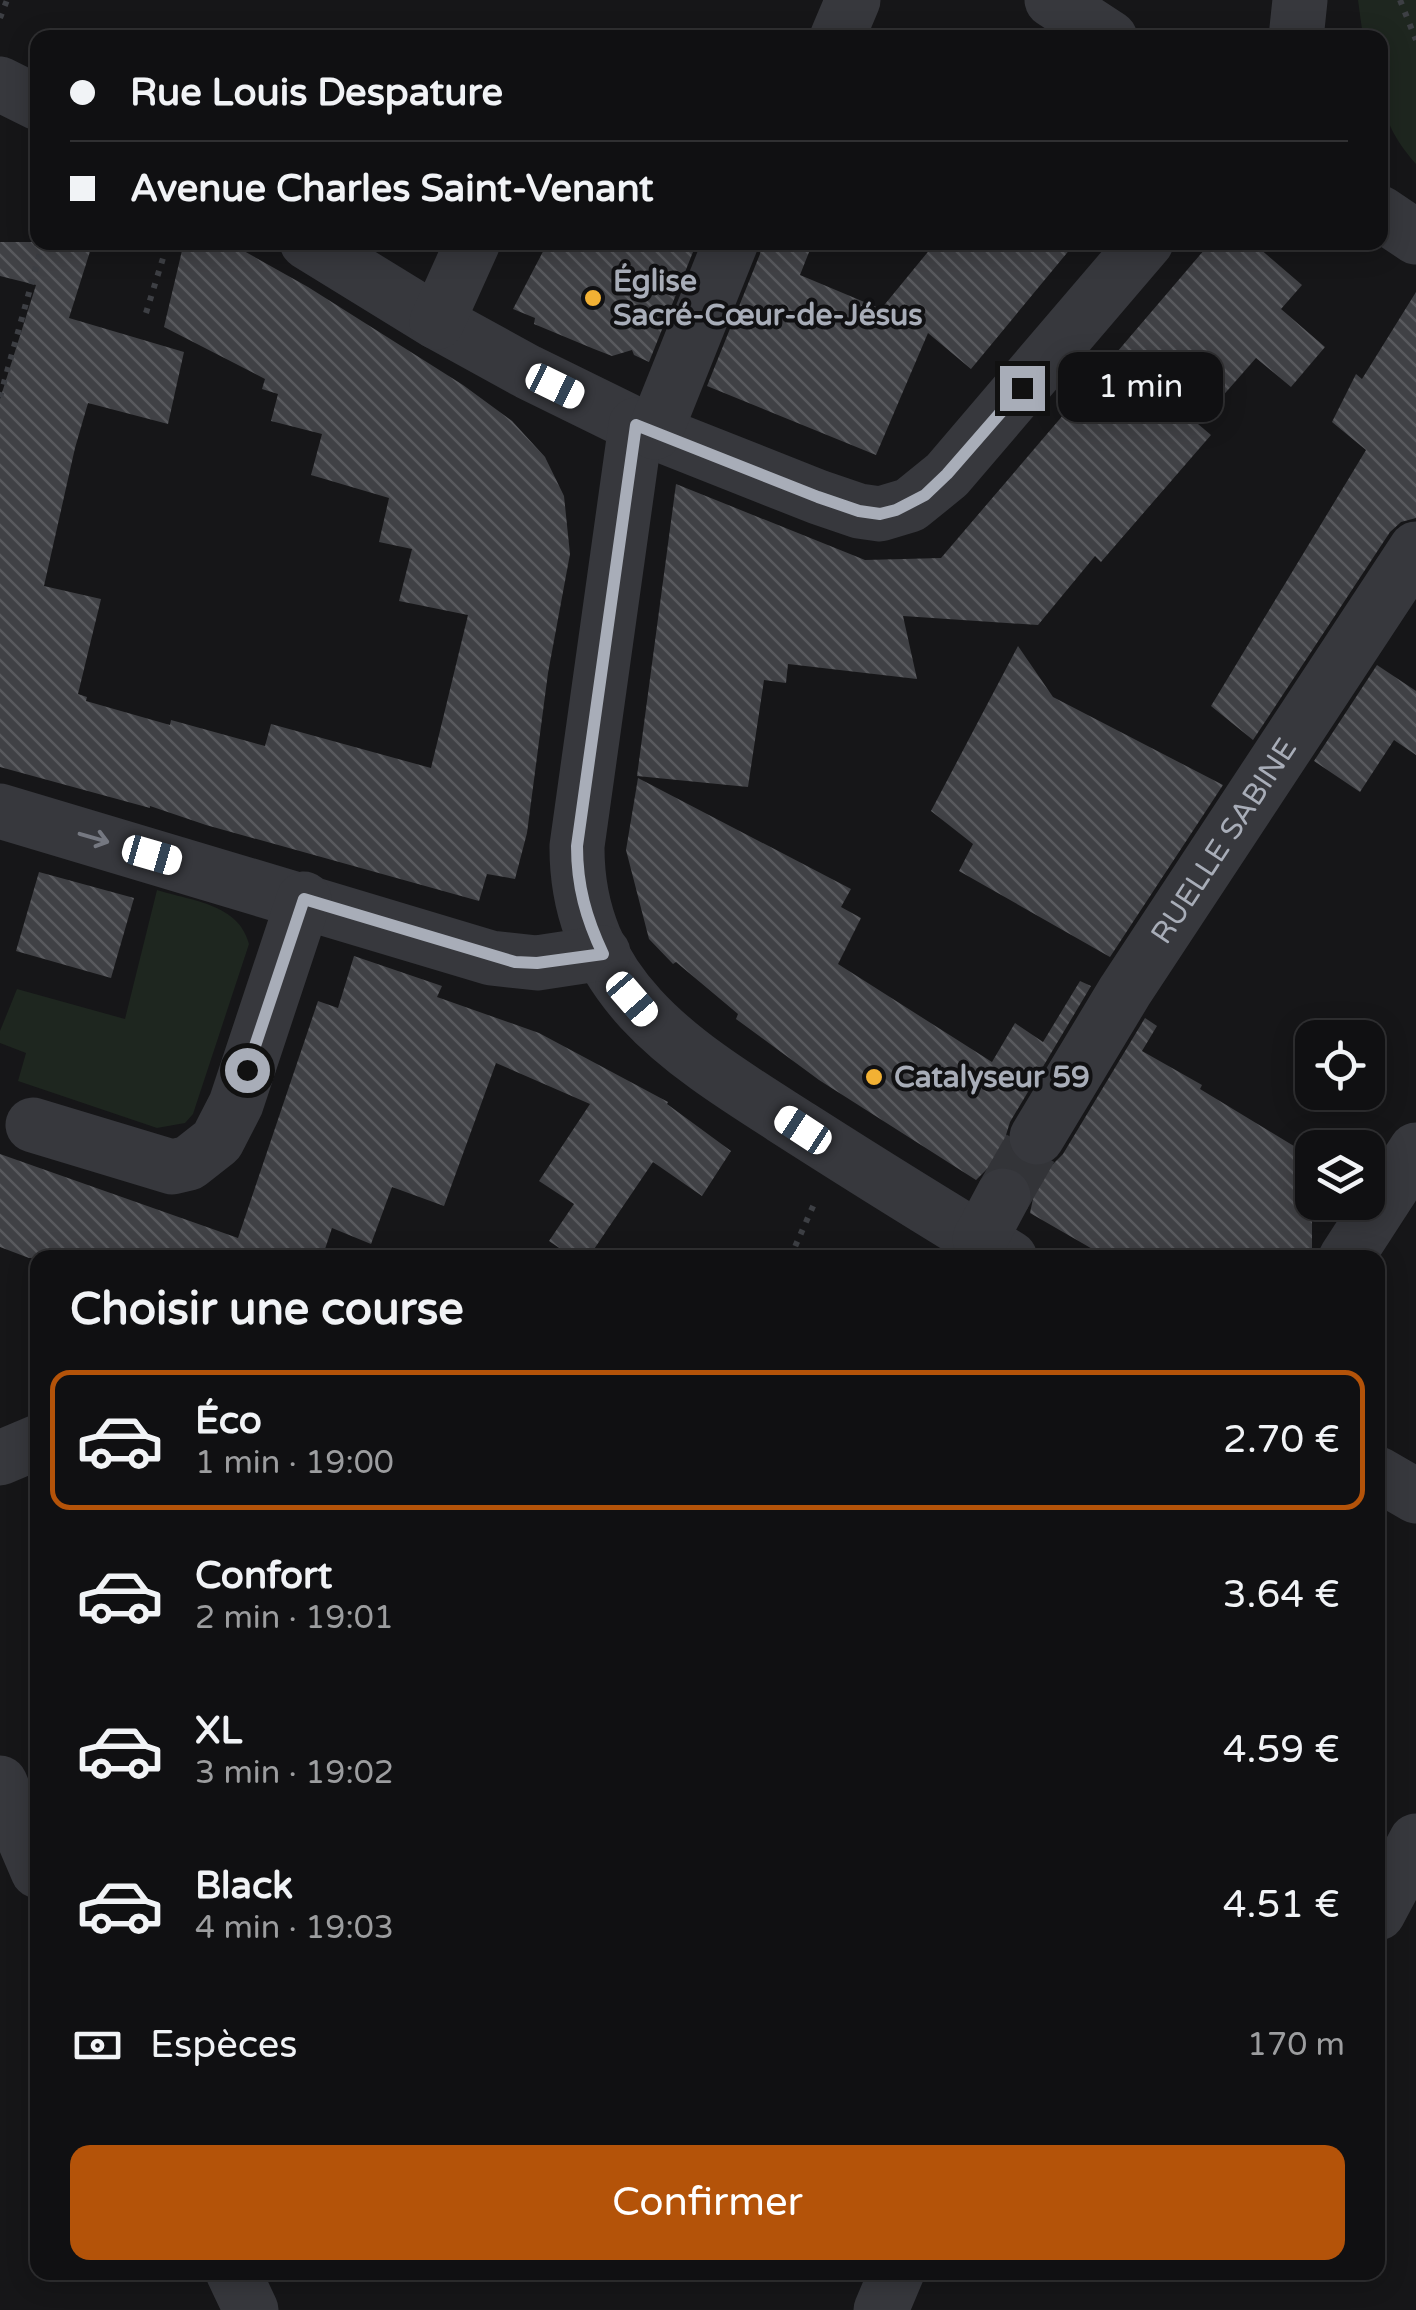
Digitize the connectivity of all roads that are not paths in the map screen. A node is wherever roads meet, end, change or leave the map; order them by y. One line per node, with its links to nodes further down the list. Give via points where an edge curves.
1 (853, 0): 4 (street)
2 (1052, 0): 5 (street)
3 (1300, 0): 6 (street)
4 (840, 30)
5 (1098, 30)
6 (1297, 30)
7 (0, 84): 8 (street)
8 (30, 99)
9 (1388, 218): 10 (street)
10 (1416, 236)
11 (320, 250): 15 (street)
12 (469, 250): 15 (street)
13 (727, 250): 16 (street)
14 (1139, 250): 16 (street, via 947,474 896,510 859,511)
15 (436, 322): 16 (street)
16 (646, 428): 20 (street, via 577,846 581,895)
17 (1416, 548): 22 (street, RUELLE SABINE, via 1124,991)
18 (0, 811): 19 (street, one-way to 19)
19 (304, 899): 20 (street, via 515,962); 21 (street, via 236,1104 217,1141 202,1154 172,1166)
20 (603, 954): 24 (street, via 632,999 688,1054 846,1158)
21 (33, 1125)
22 (1037, 1137)
23 (1416, 1150): 25 (street)
24 (998, 1231)
25 (1351, 1250)
26 (30, 1445): 27 (street)
27 (0, 1458)
28 (1385, 1478): 29 (street)
29 (1416, 1496)
30 (0, 1784): 32 (street)
31 (1416, 1840): 33 (street)
32 (30, 1853)
33 (1385, 1900)
34 (236, 2280): 36 (street)
35 (894, 2280): 37 (street)
36 (251, 2310)
37 (882, 2310)

